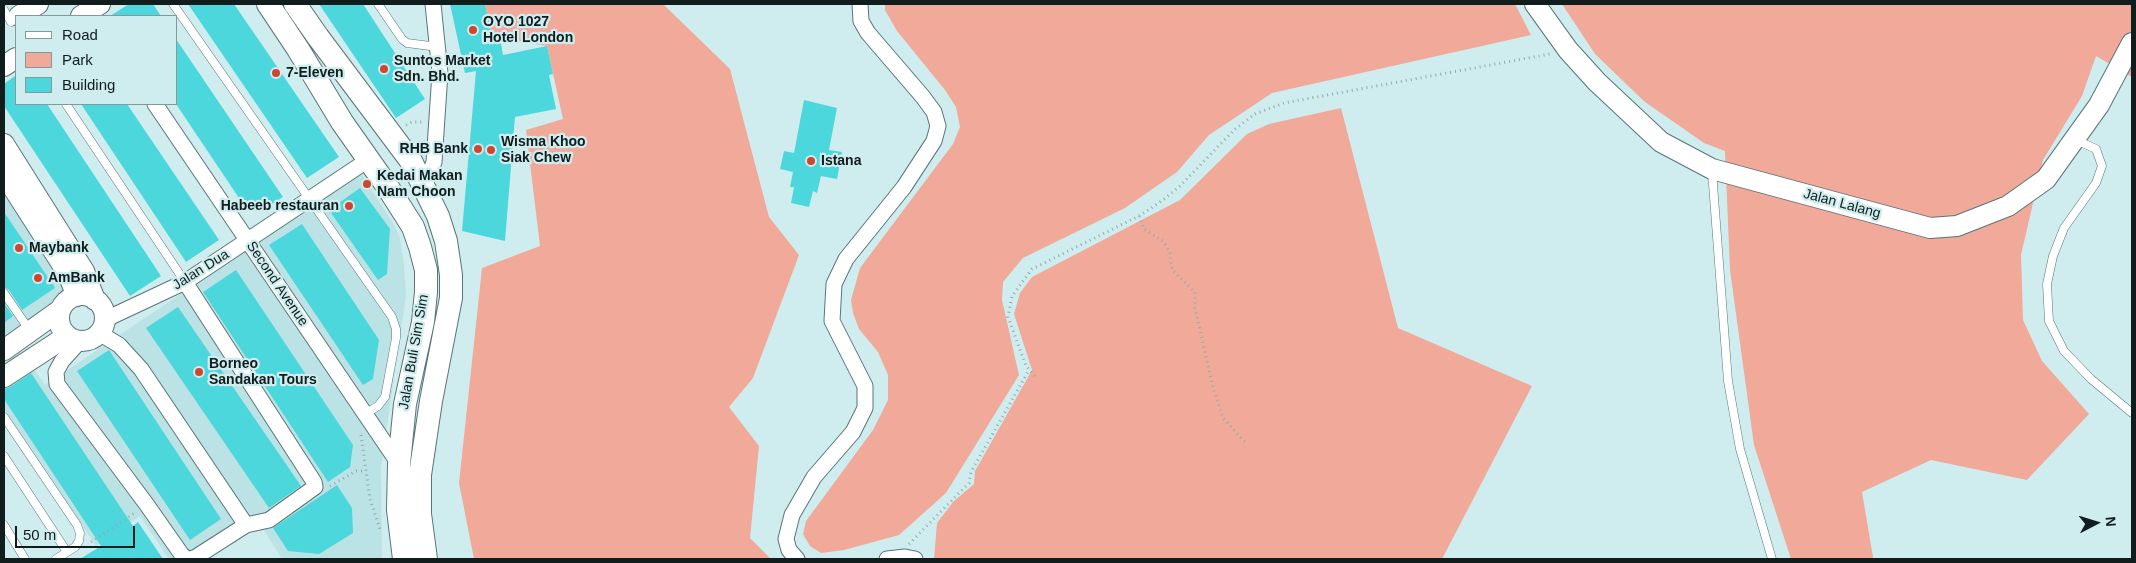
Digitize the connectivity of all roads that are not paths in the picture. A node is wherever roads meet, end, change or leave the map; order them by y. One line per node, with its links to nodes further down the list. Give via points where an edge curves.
1 (38, 4): 10 (street)
2 (173, 4): 25 (lane)
3 (268, 4): 21 (main road, Jalan Buli Sim Sim)
4 (295, 4): 20 (main road, Jalan Buli Sim Sim)
5 (378, 4): 13 (lane, via 407,43)
6 (423, 4): 11 (lane)
7 (433, 4): 11 (street)
8 (860, 4): 51 (street, via 861,21 868,33 923,97 934,112 938,126 934,141 904,187 846,259 834,284 832,321 865,386 865,408 853,432 814,476 792,515 786,539 789,550)
9 (1535, 4): 22 (street, Jalan Lalang, via 1568,50 1597,82 1661,142)
10 (18, 15)
11 (436, 22): 13 (street)
12 (2132, 43): 18 (street, Jalan Lalang, via 2099,105)
13 (438, 47): 24 (street, via 440,73 434,162)
14 (15, 59): 15 (street)
15 (4, 66)
16 (67, 105): 27 (lane)
17 (156, 105): 26 (street, Second Avenue)
18 (2074, 139): 22 (street, Jalan Lalang, via 2046,179 2008,206 1957,226 1930,228); 36 (lane, via 2096,149 2102,166 2096,183 2064,228 2053,256 2047,284 2049,321 2064,351 2091,380)
19 (4, 144): 29 (street, via 84,271)
20 (407, 155): 21 (main road, via 385,154); 24 (main road, Jalan Buli Sim Sim)
21 (368, 160): 25 (street, Jalan Dua); 40 (main road, Jalan Buli Sim Sim, via 413,227 426,270 423,322 405,404)
22 (1712, 169): 54 (lane, via 1728,381 1740,449)
23 (4, 174): 29 (street)
24 (424, 184): 50 (main road, Jalan Buli Sim Sim, via 446,241 451,275 451,298 420,475 420,514)
25 (309, 199): 26 (street, Jalan Dua); 37 (lane, via 392,317 396,330 385,397)
26 (248, 240): 27 (street, Jalan Dua); 37 (street, Second Avenue)
27 (184, 282): 31 (street, Jalan Dua); 42 (street, via 314,482 315,487 269,520)
28 (4, 293): 32 (lane)
29 (86, 298): 30 (street, via 70,299); 31 (street, via 102,309)
30 (60, 310): 32 (street); 33 (street, via 60,325)
31 (102, 327): 33 (street, via 91,340); 42 (street, via 141,369)
32 (31, 332): 34 (street)
33 (73, 338): 35 (street); 48 (street, via 56,372 57,384 182,555)
34 (4, 350)
35 (4, 377)
36 (2132, 413)
37 (365, 414): 40 (street, Second Avenue)
38 (4, 417): 45 (lane, via 77,525 79,541)
39 (4, 456): 45 (lane)
40 (399, 464): 49 (main road, Jalan Buli Sim Sim, via 398,510)
41 (4, 525): 43 (lane)
42 (246, 525): 48 (street, via 196,558)
43 (11, 538): 44 (lane); 46 (lane)
44 (4, 542)
45 (67, 552): 47 (lane)
46 (25, 559)
47 (56, 559)
48 (189, 559)
49 (404, 559)
50 (426, 559)
51 (797, 559)
52 (887, 559): 53 (street)
53 (915, 559)
54 (1772, 559)

